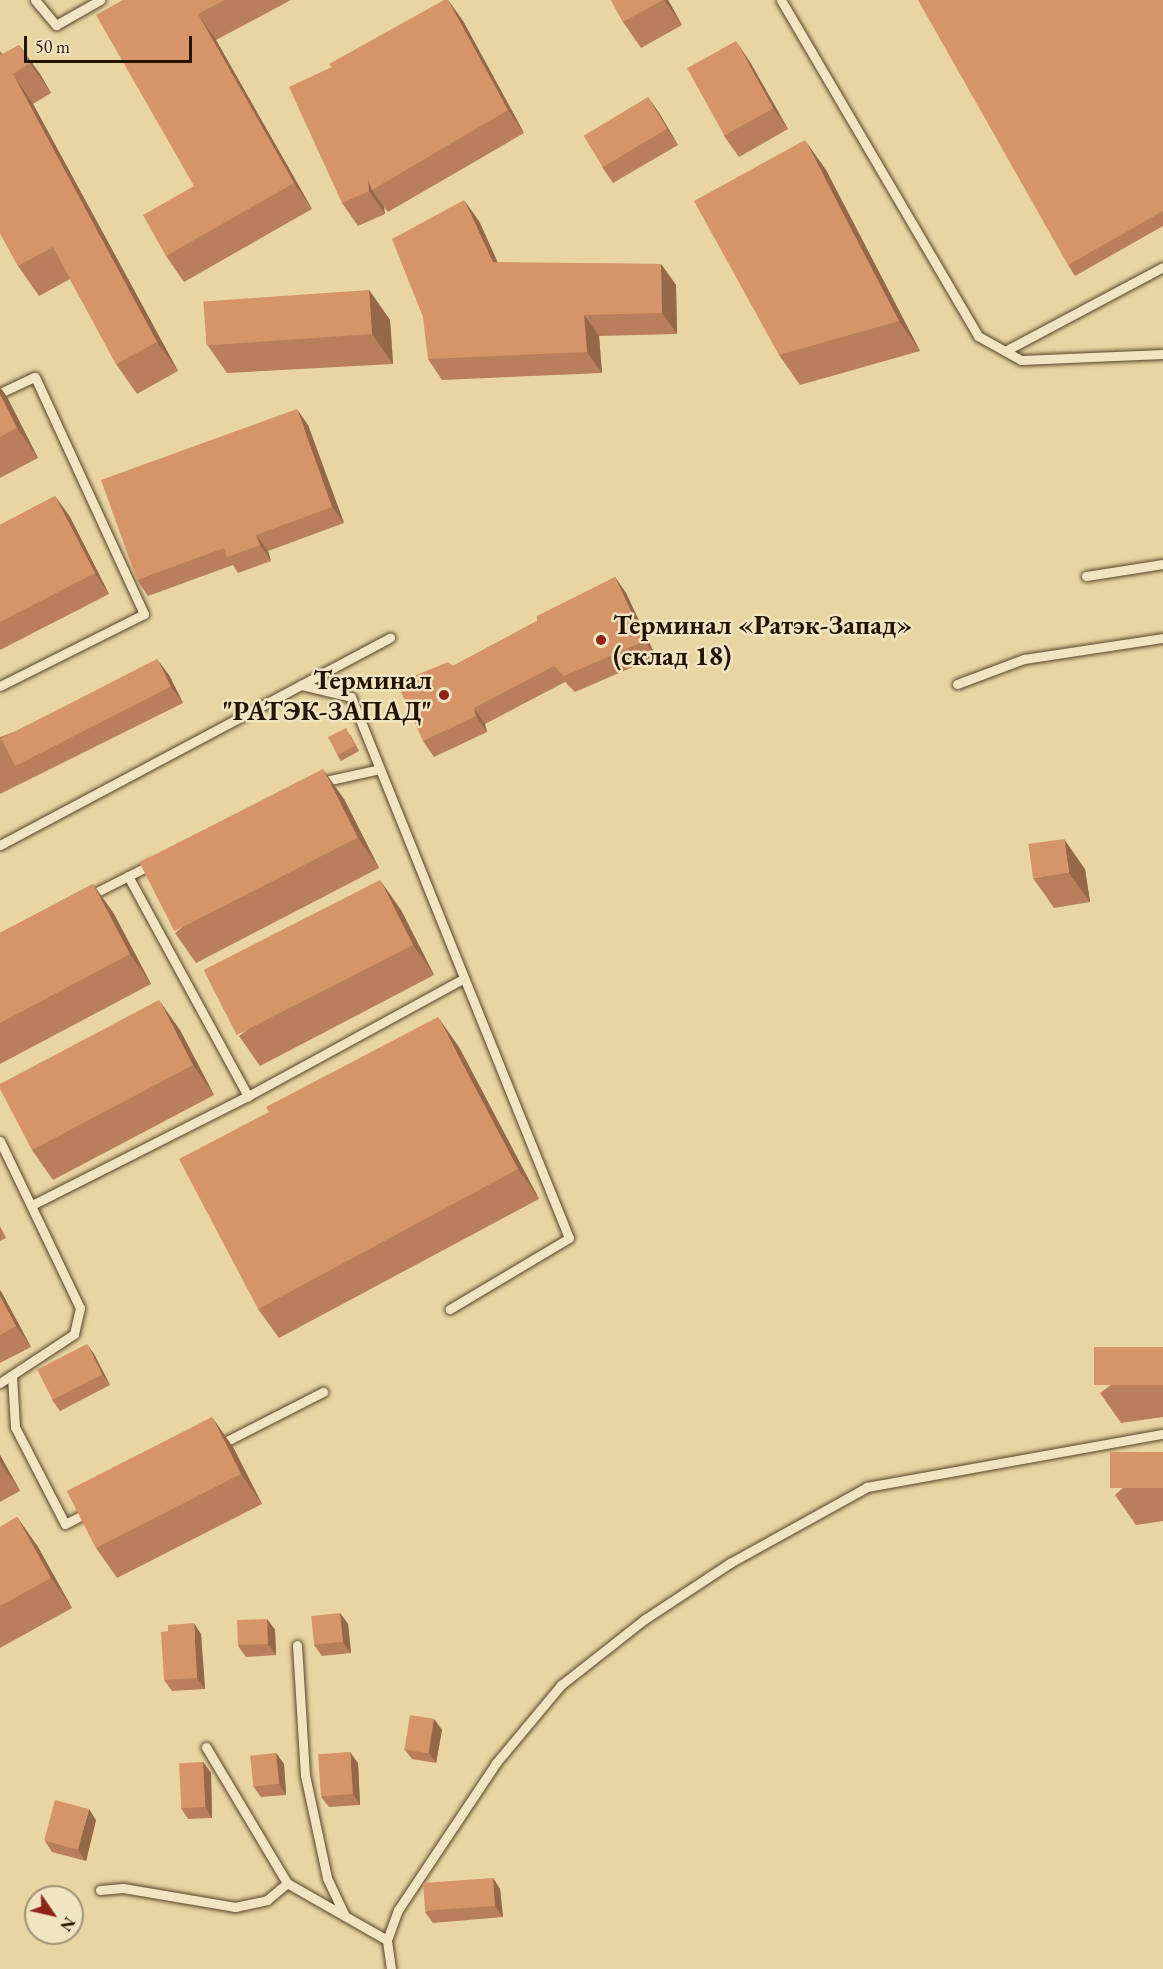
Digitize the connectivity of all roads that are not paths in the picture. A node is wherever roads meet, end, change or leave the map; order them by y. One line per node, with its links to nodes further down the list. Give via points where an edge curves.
1 (35, 0): 2 (lane, via 56,25)
2 (100, 0)
3 (781, 0): 5 (lane, via 978,336)
4 (1163, 267): 5 (lane)
5 (1005, 351): 6 (lane, via 1021,360)
6 (1163, 354)
7 (0, 393): 14 (lane, via 35,377 144,614)
8 (1163, 564): 9 (lane)
9 (1086, 576)
10 (390, 638): 13 (lane)
11 (1163, 638): 12 (lane, via 1024,659)
12 (957, 684)
13 (301, 685): 15 (lane, via 351,697); 17 (lane)
14 (0, 686)
15 (380, 769): 16 (lane); 21 (lane)
16 (310, 785)
17 (0, 845)
18 (160, 860): 19 (lane)
19 (128, 876): 20 (lane); 22 (lane)
20 (74, 903)
21 (464, 978): 22 (lane); 25 (lane, via 568,1238)
22 (248, 1096): 24 (lane)
23 (0, 1141): 24 (lane)
24 (32, 1205): 26 (lane, via 80,1308 74,1334)
25 (450, 1309)
26 (12, 1376): 27 (lane); 31 (lane, via 15,1427 65,1524)
27 (0, 1383)
28 (322, 1392): 30 (lane)
29 (1163, 1434): 37 (lane, via 867,1487 721,1569 645,1619 561,1685 495,1763 398,1910)
30 (209, 1450)
31 (96, 1508)
32 (297, 1645): 36 (lane, via 305,1775 327,1878)
33 (206, 1747): 34 (lane)
34 (287, 1883): 35 (lane, via 267,1900 235,1907 123,1888); 36 (lane)
35 (100, 1890)
36 (345, 1916): 37 (lane)
37 (387, 1940): 38 (lane)
38 (391, 1969)

